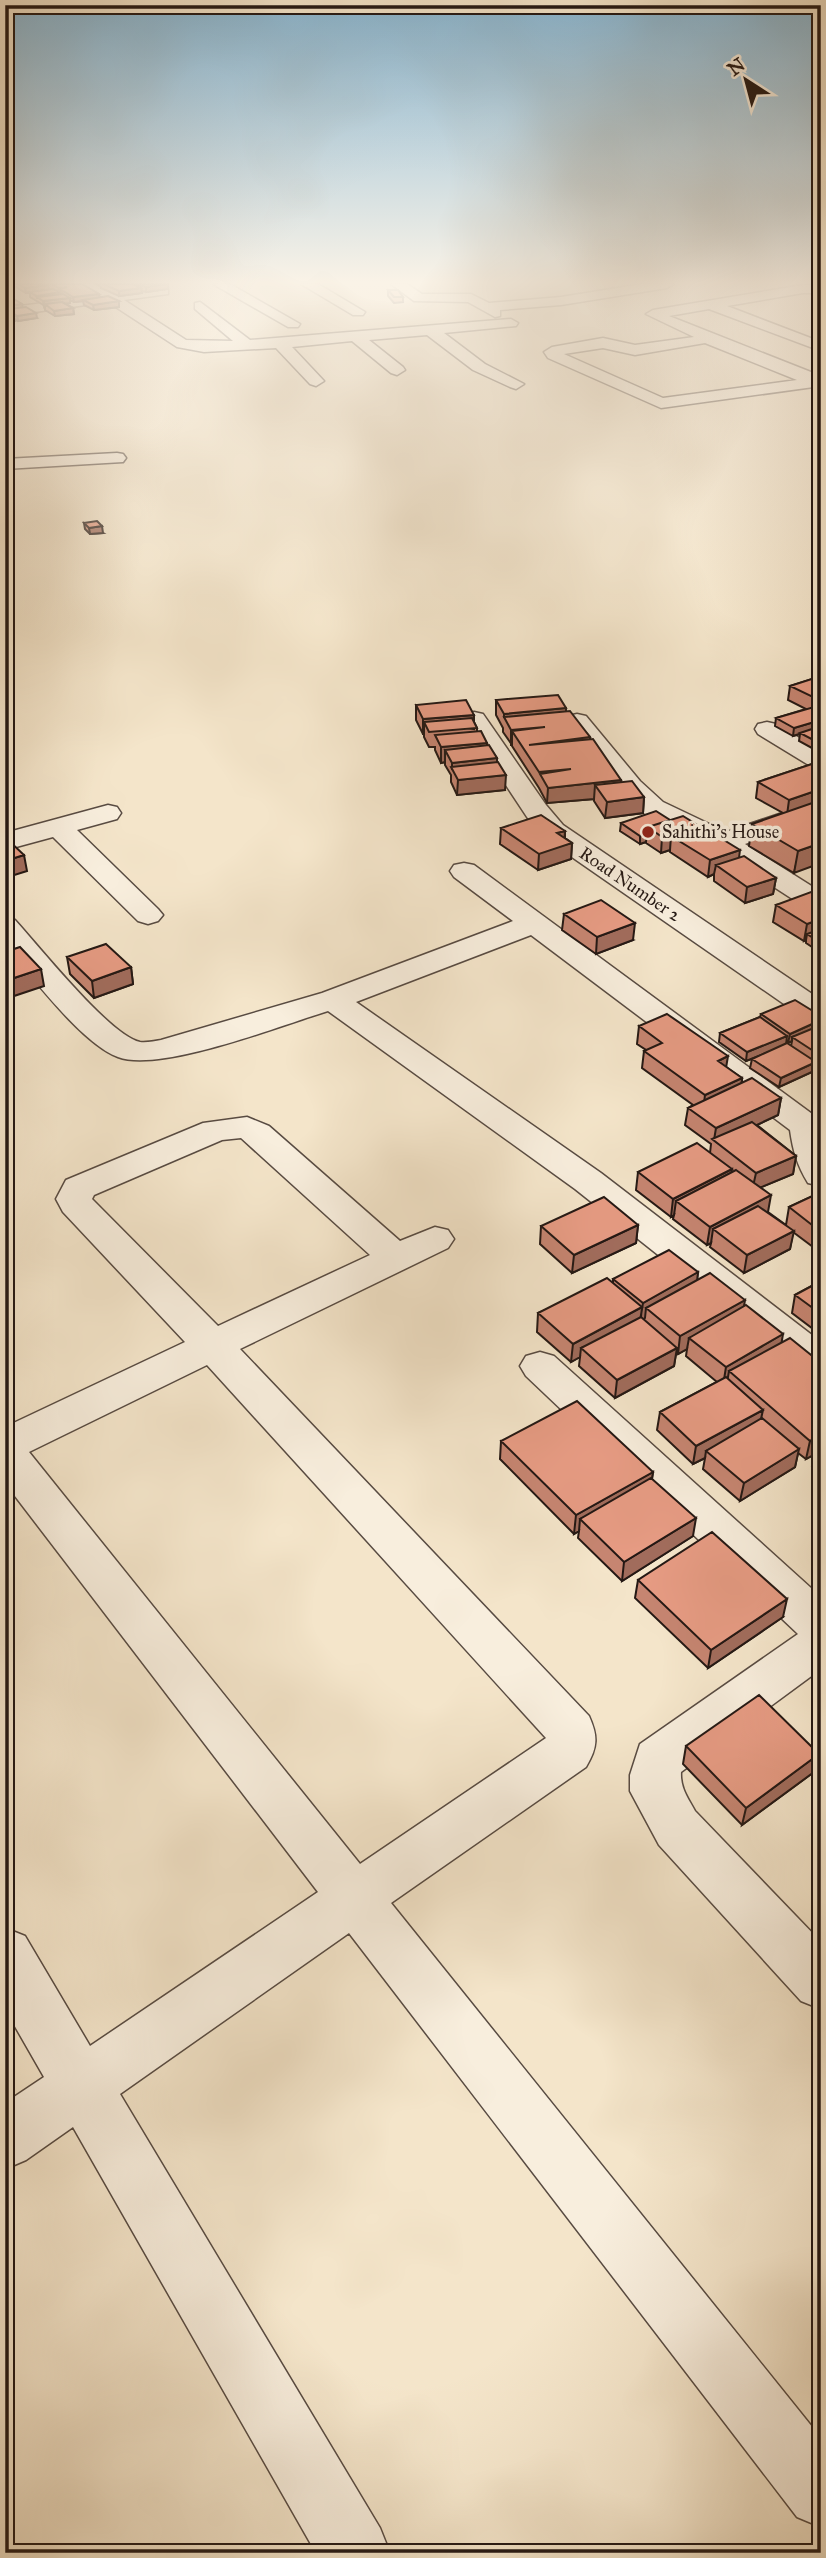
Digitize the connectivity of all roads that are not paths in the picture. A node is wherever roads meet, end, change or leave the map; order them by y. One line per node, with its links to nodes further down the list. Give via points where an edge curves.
1 (61, 438): 3 (street)
2 (117, 458): 3 (street)
3 (58, 461): 4 (street); 5 (street)
4 (5, 464)
5 (53, 485)
6 (474, 719): 21 (street, Road Number 2, via 553,831)
7 (577, 721): 14 (street, via 654,808)
8 (767, 729): 9 (street)
9 (821, 762)
10 (821, 808): 14 (street)
11 (108, 813): 12 (street)
12 (58, 827): 13 (street); 17 (street)
13 (5, 842)
14 (724, 842): 16 (street)
15 (464, 870): 18 (street)
16 (821, 905)
17 (148, 915)
18 (535, 923): 20 (street); 22 (street)
19 (5, 926): 20 (street, via 84,1015 126,1050 172,1048)
20 (333, 1000): 25 (street, via 588,1181)
21 (821, 1015)
22 (814, 1123): 23 (street, via 811,1156)
23 (821, 1175)
24 (212, 1345): 24 (street, via 76,1204 79,1188 215,1130 247,1127 415,1248); 27 (street); 31 (street, via 573,1738 568,1751)
25 (821, 1363)
26 (540, 1366): 29 (street)
27 (5, 1445)
28 (5, 1452): 31 (street)
29 (821, 1626)
30 (821, 1643): 33 (street, via 658,1760 655,1776 656,1791 677,1828)
31 (355, 1898): 34 (street); 36 (street)
32 (5, 1955): 34 (street)
33 (821, 1982)
34 (83, 2085): 35 (street); 37 (street)
35 (5, 2139)
36 (821, 2493)
37 (355, 2553)

